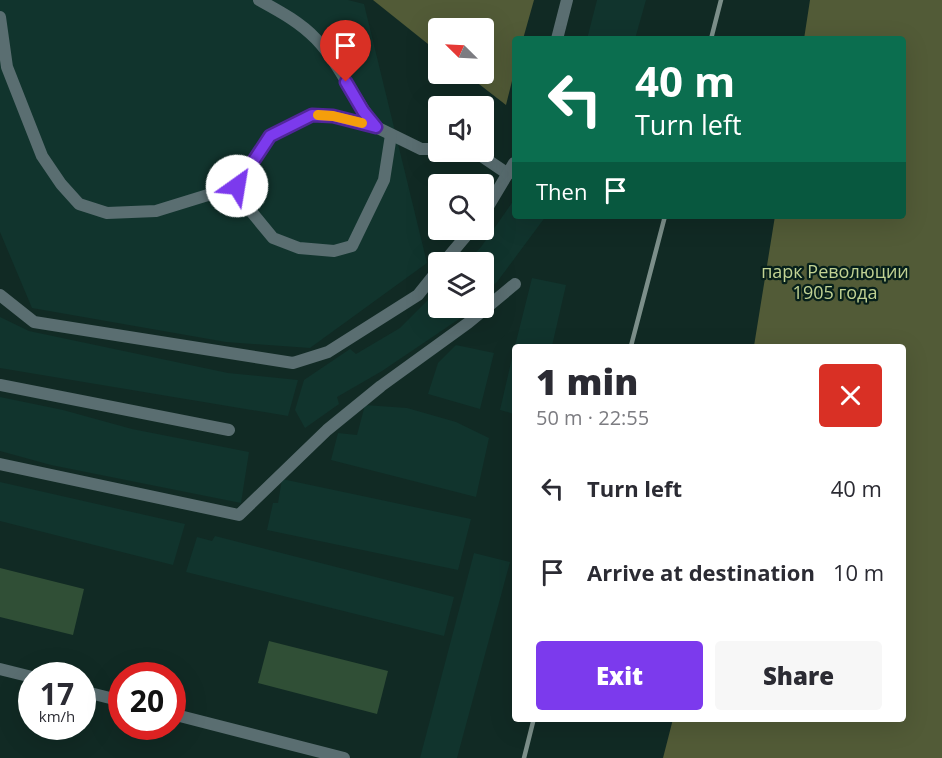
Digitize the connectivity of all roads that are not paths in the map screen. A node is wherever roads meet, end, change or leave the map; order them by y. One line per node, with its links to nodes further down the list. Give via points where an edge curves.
1 (259, 0): 5 (lane, via 298,23 317,40)
2 (567, 0): 4 (lane)
3 (0, 17): 10 (lane, via 8,67 42,156 79,204 107,213 156,211)
4 (558, 36)
5 (376, 127): 6 (lane); 10 (lane, via 312,115 270,136)
6 (391, 135): 7 (lane); 10 (lane, via 384,180 352,246 334,251 299,248 273,238 240,198)
7 (428, 150)
8 (494, 161): 9 (lane)
9 (511, 169): 11 (lane)
10 (237, 186)
11 (494, 197)
12 (463, 240): 13 (lane)
13 (452, 252)
14 (428, 282): 16 (lane, via 418,295 328,352 293,363 34,322)
15 (515, 284): 19 (lane, via 336,423 239,515)
16 (0, 295)
17 (0, 385): 18 (lane)
18 (229, 430)
19 (0, 464)
20 (0, 669): 21 (lane)
21 (18, 674)
22 (186, 718): 23 (lane)
23 (344, 758)

